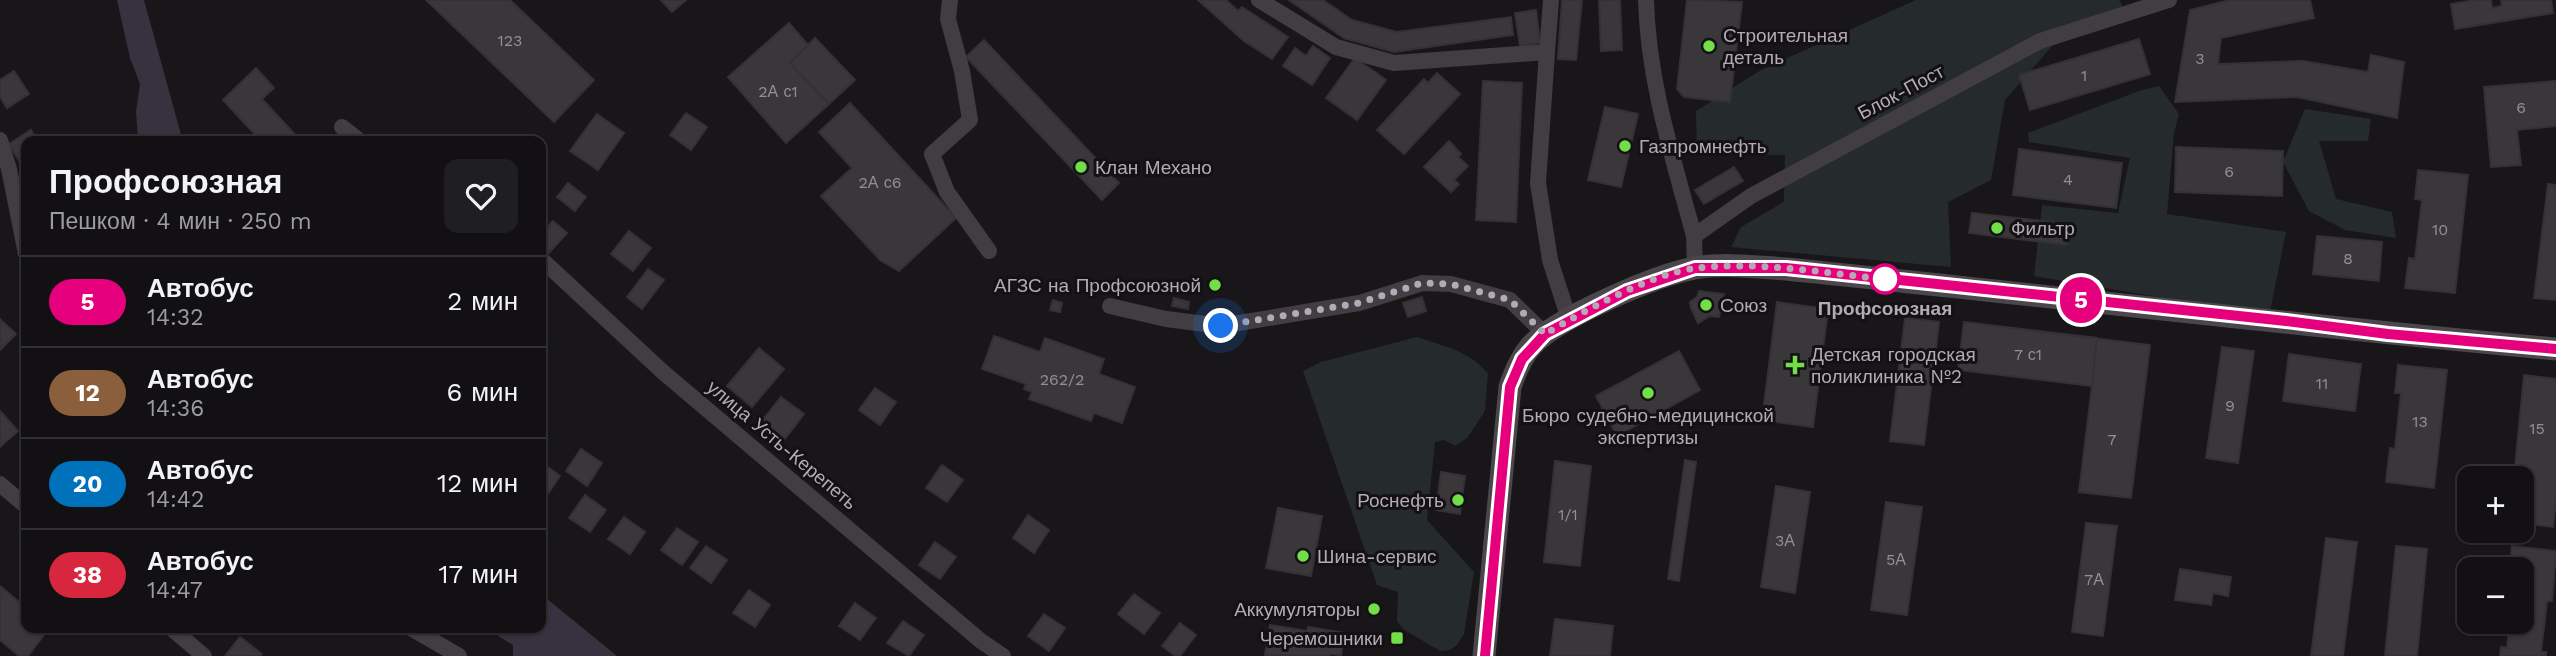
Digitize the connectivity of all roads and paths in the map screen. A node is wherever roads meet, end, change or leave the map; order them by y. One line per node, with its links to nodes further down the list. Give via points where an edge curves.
1 (950, 0): 12 (street, via 948,19 970,120 932,154 947,192)
2 (1259, 0): 6 (street, via 1336,47 1394,63)
3 (1550, 0): 6 (street)
4 (1646, 0): 11 (street, via 1660,114)
5 (2169, 0): 11 (street, Блок-Пост, via 2040,41 1751,196)
6 (1547, 52): 16 (street, via 1538,183 1550,260)
7 (342, 127): 8 (street)
8 (353, 136)
9 (0, 140): 10 (street)
10 (21, 229)
11 (1694, 236): 14 (street)
12 (989, 251)
13 (546, 264): 25 (street, улица Усть-Керепеть, via 664,373)
14 (1695, 268): 16 (main road, via 1627,291); 18 (main road, via 1786,268)
15 (1110, 306): 17 (street, via 1221,326 1359,303 1422,283 1451,284 1510,300)
16 (1569, 319): 17 (main road)
17 (1545, 334): 26 (main road, via 1522,359 1510,387)
18 (2556, 349)
19 (0, 484): 20 (street)
20 (21, 502)
21 (178, 633): 23 (street)
22 (420, 633): 24 (street)
23 (204, 656)
24 (459, 656)
25 (1003, 656)
26 (1485, 656)

